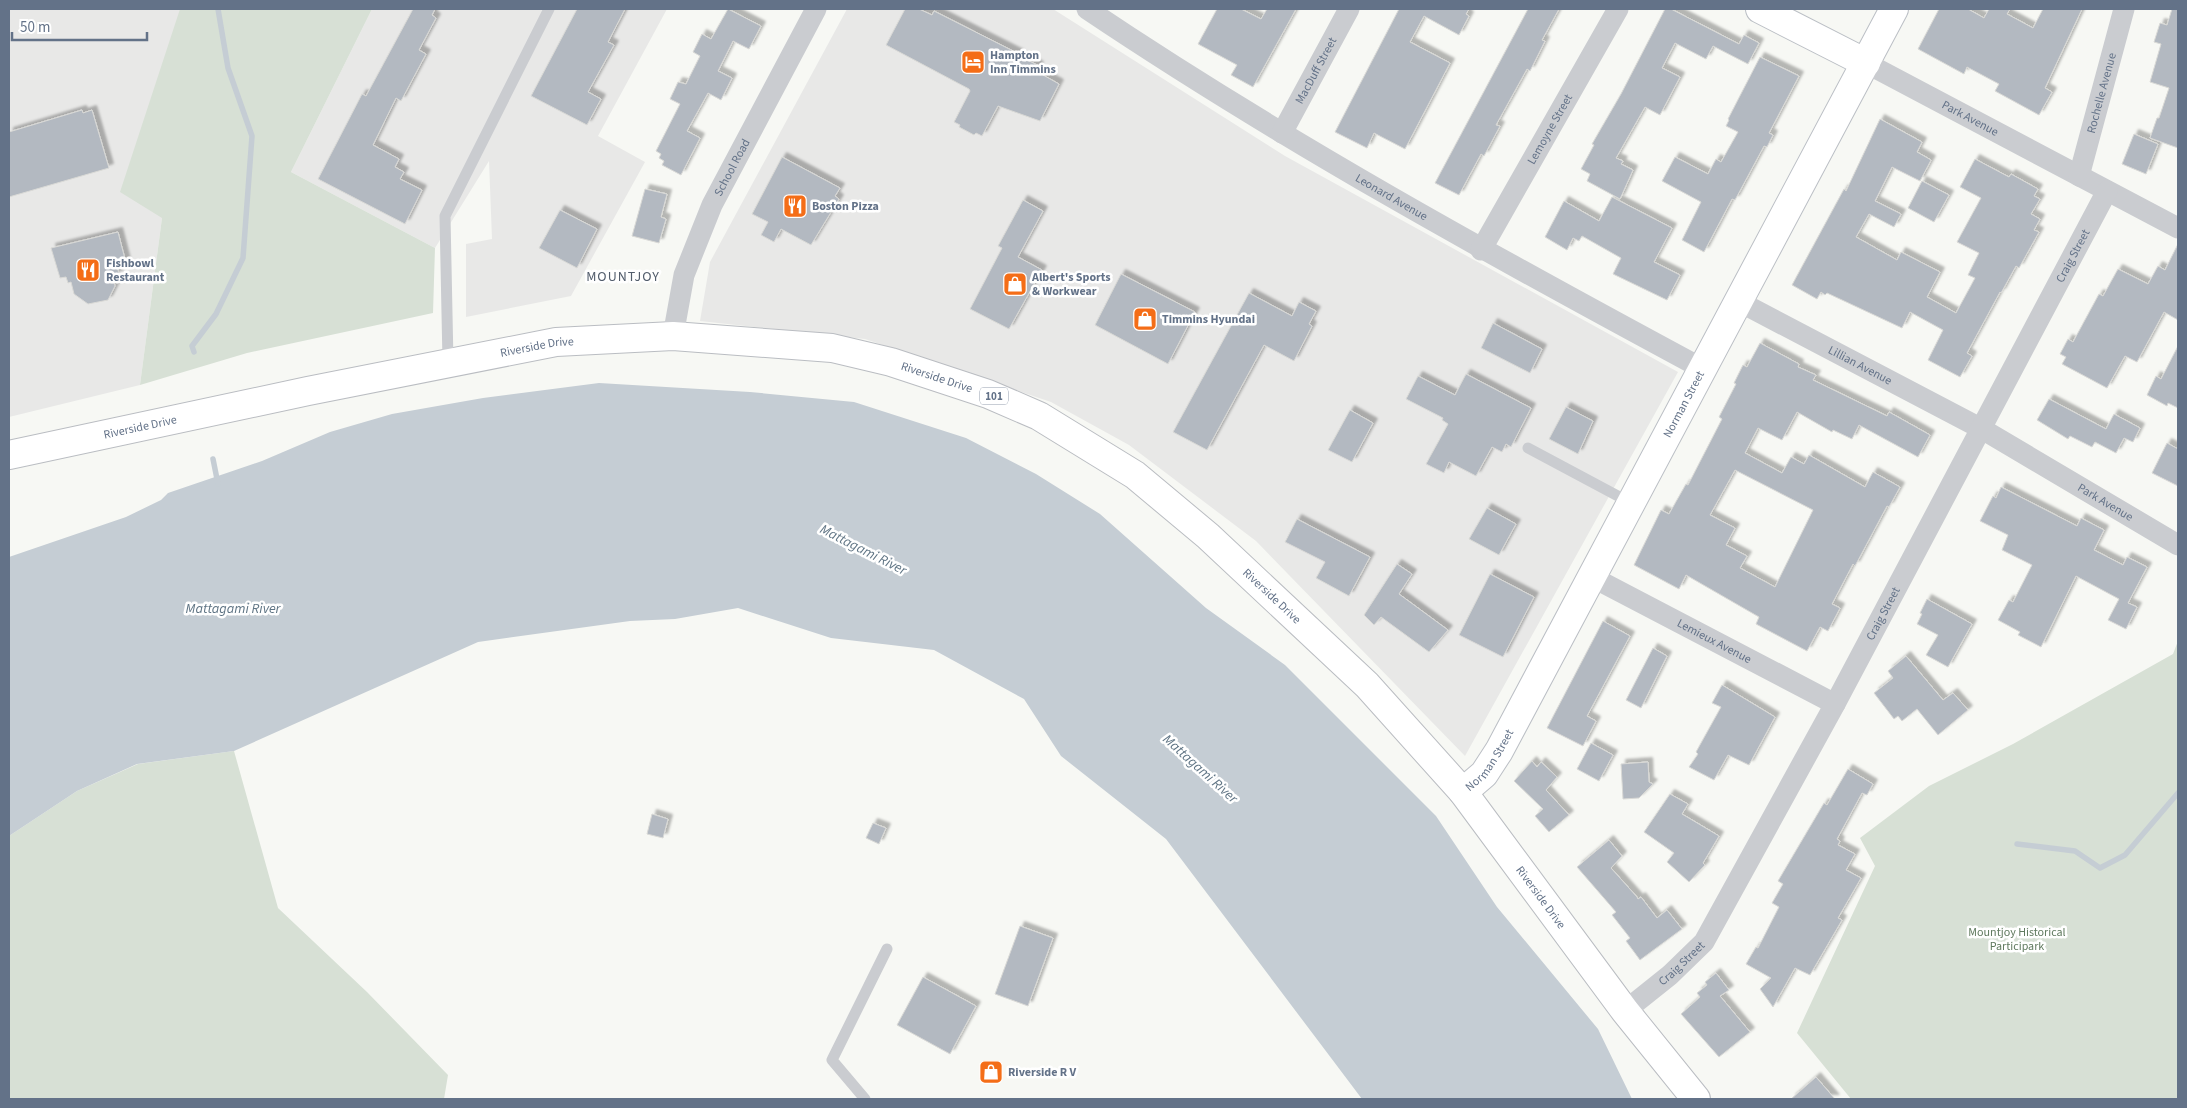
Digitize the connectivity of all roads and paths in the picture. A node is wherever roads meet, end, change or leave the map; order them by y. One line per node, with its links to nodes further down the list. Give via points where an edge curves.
1 (549, 9): 17 (lane, via 445,216)
2 (816, 9): 16 (street, School Road, via 712,205 684,275)
3 (1087, 9): 10 (street, Leonard Avenue)
4 (1349, 9): 10 (street, MacDuff Street)
5 (1618, 9): 14 (street, Lemoyne Street)
6 (1760, 9): 9 (main road, Park Avenue)
7 (1894, 9): 9 (main road, Norman Street)
8 (2124, 9): 11 (street, Rochelle Avenue)
9 (1866, 63): 11 (street, Park Avenue); 15 (main road, Norman Street)
10 (1282, 133): 14 (street, Leonard Avenue)
11 (2079, 176): 12 (street, Park Avenue)
12 (2107, 191): 13 (street, Park Avenue); 19 (street, Craig Street)
13 (2178, 228)
14 (1481, 250): 18 (street, Leonard Avenue)
15 (1738, 301): 18 (main road, Norman Street); 19 (street, Lillian Avenue)
16 (673, 336): 17 (main road, Riverside Drive / 101, via 556,342); 26 (main road, Riverside Drive / 101, via 832,348 892,362 988,394 1039,416 1134,475 1208,536 1367,685)
17 (448, 362): 21 (main road, Riverside Drive / 101)
18 (1703, 369): 22 (main road, Norman Street)
19 (1982, 429): 23 (street, Park Avenue); 25 (street, Craig Street)
20 (1528, 448): 22 (lane)
21 (9, 456)
22 (1632, 503): 24 (main road, Norman Street)
23 (2178, 545)
24 (1592, 577): 25 (street, Lemieux Avenue); 26 (main road, Norman Street, via 1489,768)
25 (1835, 704): 28 (street, Craig Street, via 1704,942)
26 (1463, 792): 28 (main road, Riverside Drive / 101)
27 (887, 948): 29 (lane, via 832,1060)
28 (1625, 1011): 30 (main road, Riverside Drive / 101)
29 (865, 1099)
30 (1696, 1099)

